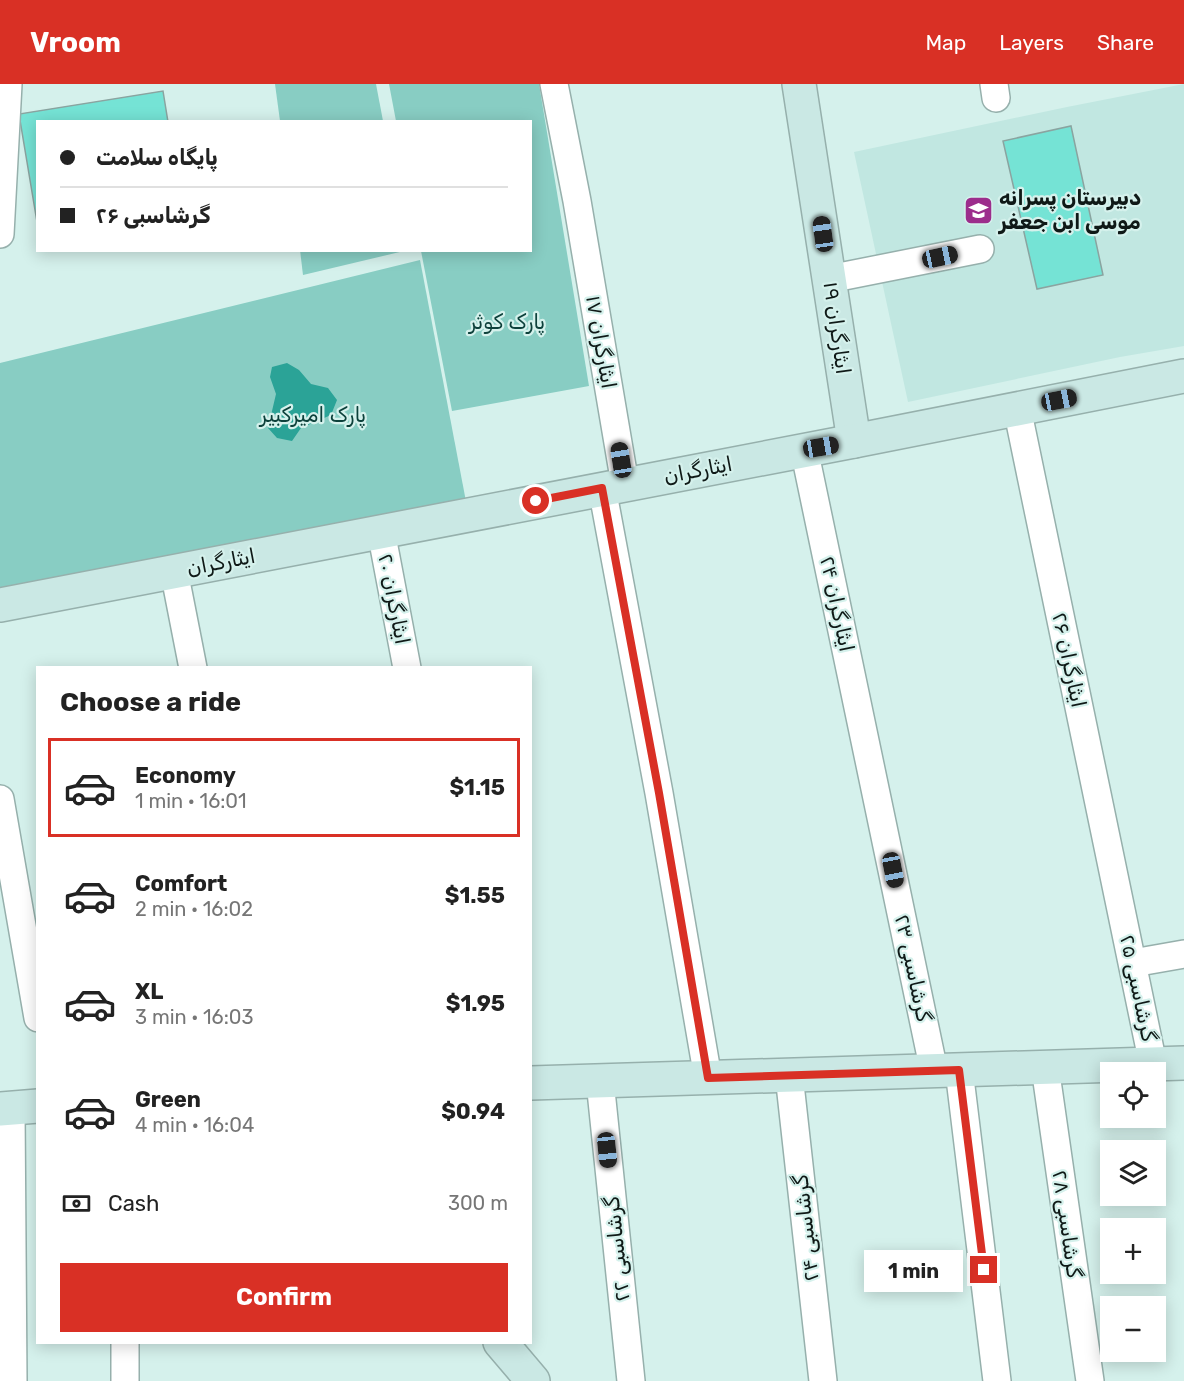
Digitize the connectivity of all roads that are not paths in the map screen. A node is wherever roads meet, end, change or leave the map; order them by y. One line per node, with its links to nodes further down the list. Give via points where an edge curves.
1 (8, 84): 4 (street)
2 (554, 84): 11 (street, ایثارگران ۱۷, via 577,201)
3 (799, 84): 6 (street, ایثارگران ۱۹)
4 (0, 234)
5 (980, 249): 6 (street)
6 (829, 279): 9 (street, ایثارگران ۱۹)
7 (1184, 376): 8 (street, ایثارگران)
8 (1017, 408): 9 (street, ایثارگران); 19 (street, ایثارگران ۲۶)
9 (854, 441): 10 (street, ایثارگران)
10 (804, 449): 11 (street, ایثارگران); 17 (street, ایثارگران ۲۴)
11 (614, 486): 12 (street, ایثارگران); 27 (street, ایثارگران ۱۷, via 659,793)
12 (381, 531): 13 (street, ایثارگران); 16 (street, ایثارگران ۲۰)
13 (174, 571): 14 (street, ایثارگران); 15 (street)
14 (0, 605)
15 (193, 666)
16 (407, 666)
17 (870, 759): 25 (street, گرشاسبی ۲۳)
18 (0, 799): 22 (street)
19 (1122, 913): 21 (street, گرشاسبی ۲۵)
20 (1184, 954): 21 (street)
21 (1133, 963): 23 (street, گرشاسبی ۲۵)
22 (36, 1006)
23 (1169, 1063): 24 (street)
24 (1045, 1067): 25 (street); 39 (street, گرشاسبی ۲۸)
25 (947, 1070): 26 (street); 38 (street, گرشاسبی ۲۳)
26 (789, 1075): 27 (street); 37 (street, گرشاسبی ۲۴)
27 (708, 1078): 28 (street)
28 (600, 1081): 29 (street); 36 (street, گرشاسبی ۲۲)
29 (532, 1083)
30 (16, 1108): 33 (street)
31 (125, 1344): 34 (street)
32 (502, 1344): 35 (street)
33 (14, 1381)
34 (125, 1381)
35 (533, 1381)
36 (631, 1381)
37 (823, 1381)
38 (997, 1381)
39 (1090, 1381)

